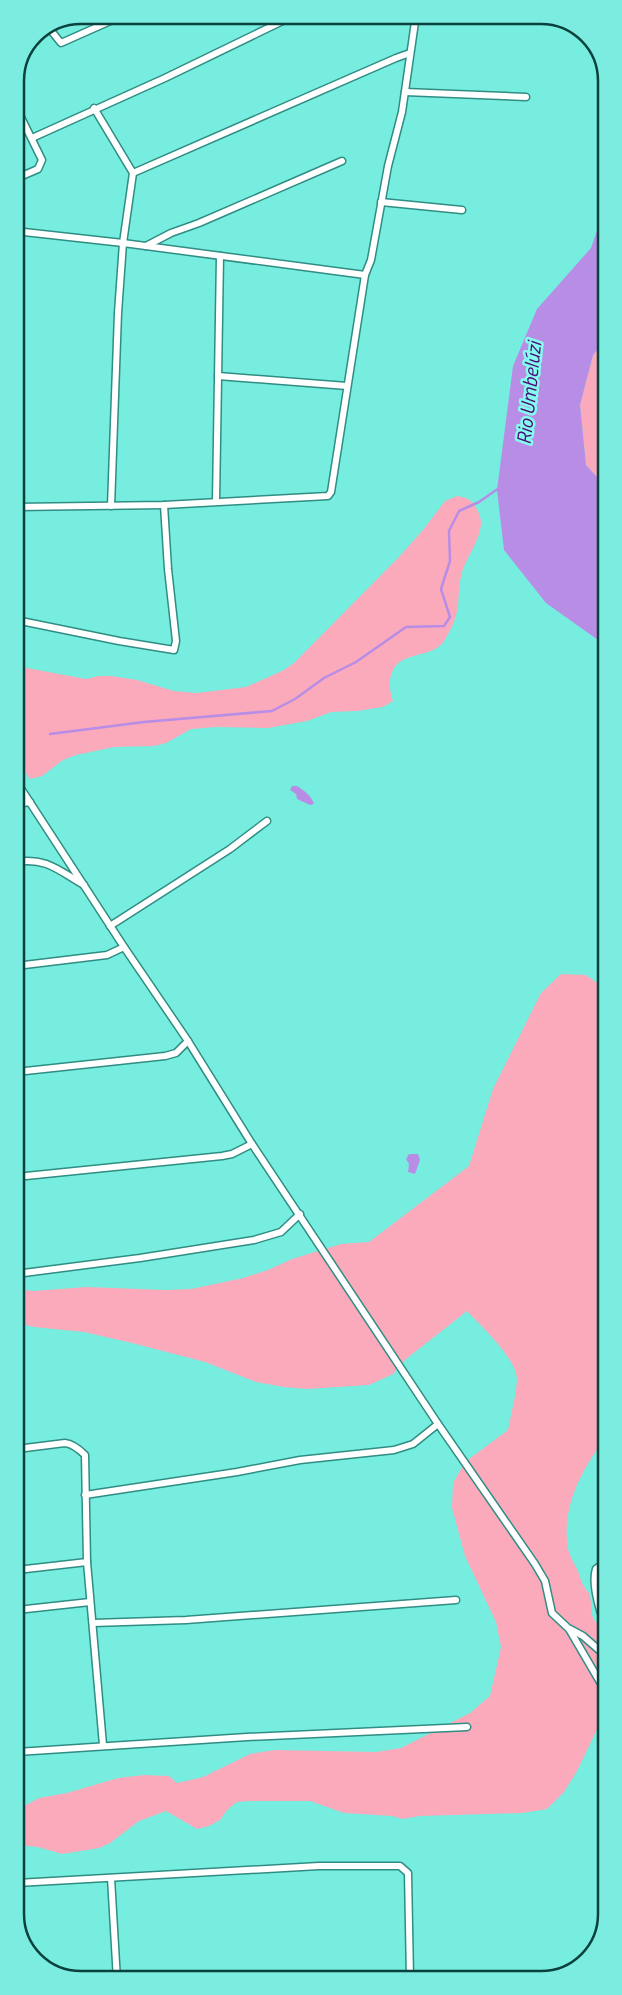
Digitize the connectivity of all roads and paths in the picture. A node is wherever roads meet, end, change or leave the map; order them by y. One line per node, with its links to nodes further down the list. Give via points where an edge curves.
1 (104, 24): 4 (street, via 61,43)
2 (276, 24): 8 (street)
3 (415, 24): 5 (street)
4 (52, 32)
5 (410, 53): 6 (street); 12 (street)
6 (405, 92): 7 (street); 14 (street)
7 (526, 97)
8 (94, 108): 10 (street); 12 (street)
9 (24, 122): 10 (street)
10 (32, 138): 13 (street, via 42,160 38,169)
11 (342, 160): 18 (street)
12 (133, 173): 17 (street)
13 (24, 175)
14 (381, 202): 15 (street); 20 (street, via 371,260)
15 (462, 210)
16 (24, 232): 17 (street)
17 (123, 243): 18 (street); 26 (street)
18 (146, 246): 19 (street)
19 (220, 256): 20 (street); 21 (street)
20 (365, 275): 22 (street)
21 (218, 376): 22 (street); 23 (street)
22 (347, 386): 23 (street, via 328,496)
23 (216, 501): 24 (street)
24 (164, 505): 26 (street); 27 (street, via 176,642 174,650)
25 (24, 506): 26 (street)
26 (111, 506)
27 (24, 622)
28 (24, 793): 29 (street)
29 (30, 802): 30 (street); 33 (street)
30 (24, 803)
31 (267, 821): 34 (street, via 230,849)
32 (24, 861): 33 (street, via 44,862)
33 (85, 886): 34 (street)
34 (110, 926): 35 (street)
35 (124, 948): 36 (street, via 107,955); 37 (street)
36 (24, 965)
37 (188, 1041): 38 (street, via 176,1052 165,1056); 39 (street)
38 (24, 1071)
39 (252, 1144): 40 (street, via 222,1156); 41 (street)
40 (24, 1175)
41 (300, 1214): 42 (street, via 281,1232 254,1240); 43 (street)
42 (24, 1273)
43 (438, 1424): 45 (street, via 413,1444 394,1450 300,1460); 54 (street, via 535,1564 545,1580 552,1614)
44 (24, 1448): 45 (street, via 64,1443 80,1449 85,1455)
45 (85, 1495): 46 (street)
46 (87, 1562): 48 (street); 51 (street)
47 (598, 1568): 49 (street, via 594,1578)
48 (24, 1569)
49 (598, 1597)
50 (456, 1600): 53 (street, via 186,1620)
51 (90, 1602): 52 (street); 53 (street)
52 (24, 1609)
53 (93, 1623): 58 (street)
54 (569, 1629): 55 (street); 56 (street)
55 (598, 1649)
56 (598, 1679)
57 (468, 1727): 58 (street)
58 (103, 1745): 59 (street)
59 (24, 1751)
60 (111, 1878): 61 (street); 62 (street); 63 (street, via 319,1866 400,1866 408,1873)
61 (24, 1883)
62 (116, 1971)
63 (410, 1971)

